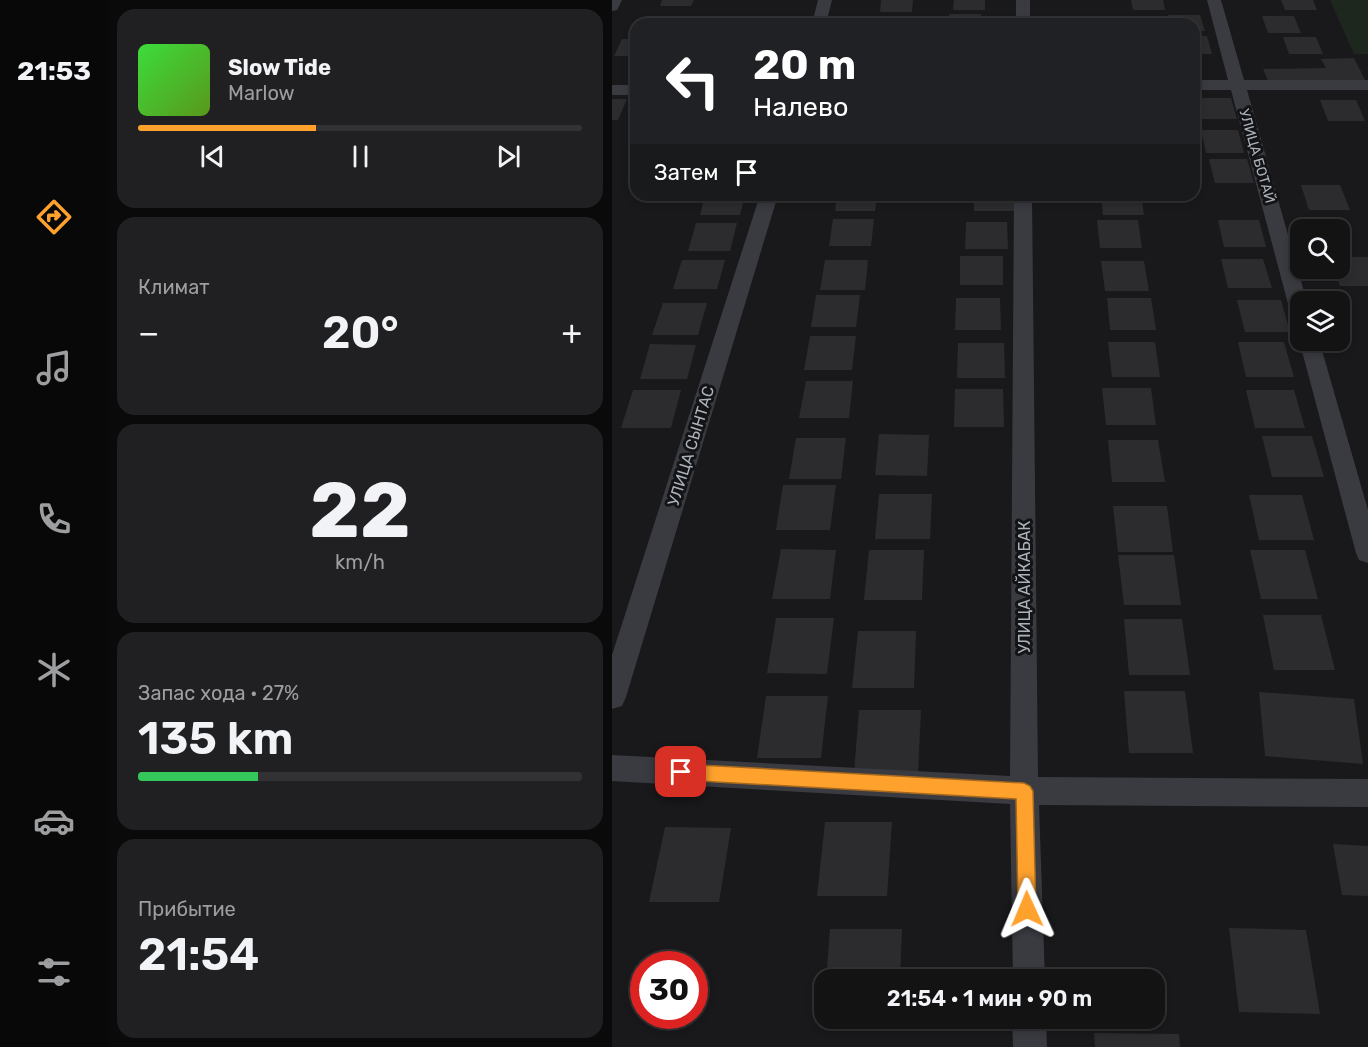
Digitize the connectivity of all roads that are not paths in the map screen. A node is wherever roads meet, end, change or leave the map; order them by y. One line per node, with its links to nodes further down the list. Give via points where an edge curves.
1 (615, 0): 5 (street)
2 (825, 0): 6 (street)
3 (1023, 0): 7 (street)
4 (1214, 0): 8 (street, УЛИЦА БОТАЙ)
5 (612, 7)
6 (820, 18)
7 (1023, 18)
8 (1237, 84): 9 (street); 10 (street); 15 (street, УЛИЦА БОТАЙ)
9 (1200, 85)
10 (1368, 85)
11 (612, 90): 12 (street)
12 (630, 90)
13 (767, 201): 18 (street, УЛИЦА СЫНТАС)
14 (1023, 201): 20 (street, УЛИЦА АЙКАБАК)
15 (1294, 291)
16 (1312, 351): 17 (street)
17 (1368, 553)
18 (612, 697)
19 (612, 768): 20 (street)
20 (1024, 791): 21 (street); 22 (street, УЛИЦА АЙКАБАК)
21 (1368, 793)
22 (1029, 969)
23 (1029, 1029): 24 (street)
24 (1030, 1047)

